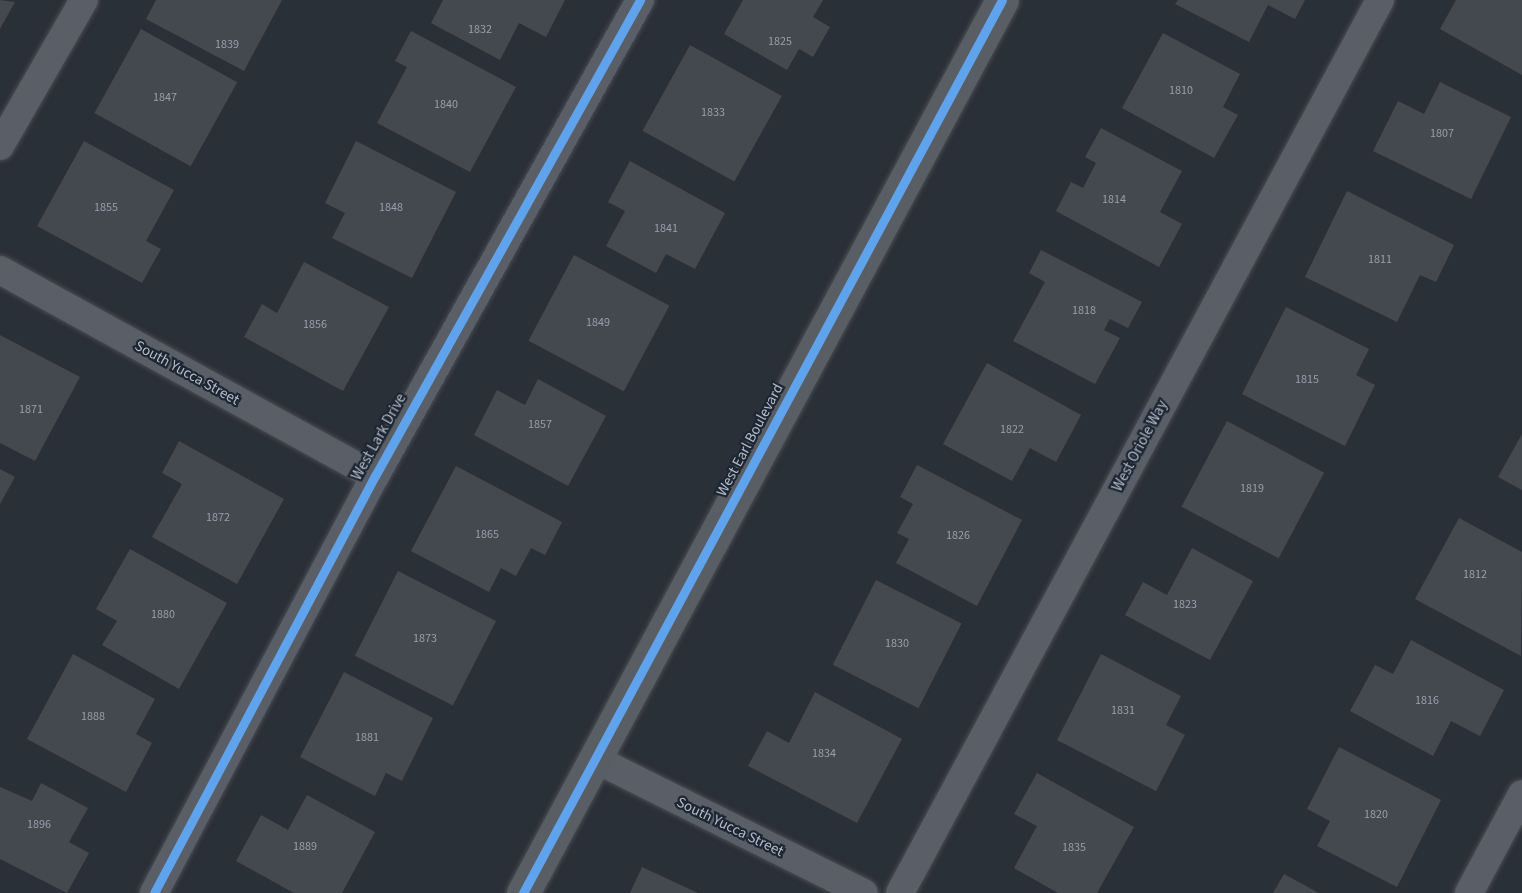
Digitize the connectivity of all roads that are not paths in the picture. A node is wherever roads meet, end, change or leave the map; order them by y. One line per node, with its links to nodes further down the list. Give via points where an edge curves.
1 (84, 0): 5 (street)
2 (640, 0): 7 (street, West Lark Drive)
3 (1002, 0): 8 (street, West Earl Boulevard)
4 (1380, 0): 13 (street, West Oriole Way)
5 (0, 146)
6 (0, 270): 7 (street, South Yucca Street)
7 (375, 476): 10 (street, West Lark Drive)
8 (597, 760): 11 (street, West Earl Boulevard); 12 (street, South Yucca Street)
9 (1522, 794): 14 (street)
10 (154, 893)
11 (523, 893)
12 (864, 893)
13 (900, 893)
14 (1469, 893)

